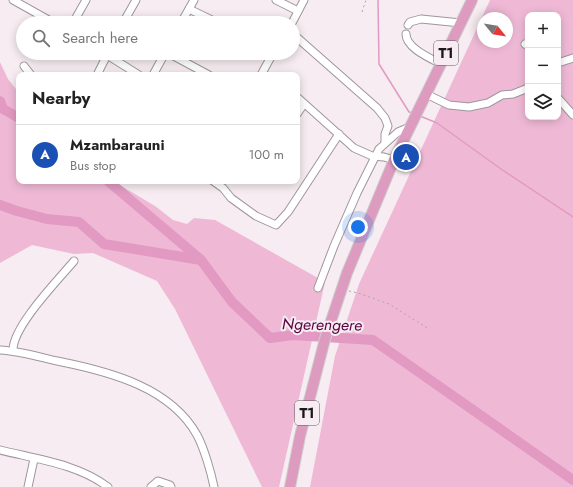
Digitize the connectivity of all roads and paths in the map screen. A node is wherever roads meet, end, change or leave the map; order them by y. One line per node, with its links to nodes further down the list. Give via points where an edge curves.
1 (13, 0): 12 (street)
2 (136, 0): 14 (street)
3 (194, 0): 9 (street)
4 (276, 0): 10 (street)
5 (304, 0): 10 (street)
6 (366, 0): 11 (path)
7 (472, 0): 18 (highway, T1)
8 (82, 1): 13 (street)
9 (189, 9): 15 (street); 16 (street)
10 (298, 11): 17 (street)
11 (362, 12)
12 (42, 16)
13 (76, 16)
14 (127, 16)
15 (185, 16)
16 (204, 16)
17 (296, 16)
18 (461, 23): 19 (street, via 421,19); 29 (highway, T1)
19 (408, 25)
20 (406, 34): 29 (street, via 406,38 415,48)
21 (300, 40): 46 (street, via 385,118 388,126)
22 (573, 58): 28 (street)
23 (104, 60): 32 (street)
24 (116, 60): 33 (street)
25 (161, 60): 34 (street)
26 (181, 60): 35 (street)
27 (268, 60): 36 (street)
28 (561, 63)
29 (441, 64): 38 (highway, T1)
30 (24, 66): 31 (street)
31 (29, 72)
32 (98, 72)
33 (134, 72)
34 (155, 72)
35 (203, 72)
36 (262, 72)
37 (525, 89): 38 (street, via 469,108 449,105)
38 (426, 94): 44 (highway, T1)
39 (300, 100): 41 (street)
40 (561, 102): 43 (street)
41 (304, 104): 42 (street); 45 (street)
42 (300, 110)
43 (573, 116)
44 (412, 124): 46 (street); 48 (highway, T1)
45 (339, 134): 47 (street, via 354,148 367,155); 49 (street, via 288,212 276,225 256,216 231,198)
46 (385, 142): 47 (street)
47 (376, 156): 48 (street); 51 (street, via 359,189)
48 (394, 160): 52 (highway, T1)
49 (217, 184)
50 (74, 261): 55 (street, via 23,324 13,344)
51 (318, 288)
52 (341, 290): 53 (path, via 389,304); 63 (highway, T1, via 325,339 300,436)
53 (429, 330)
54 (0, 350): 55 (street)
55 (13, 350): 62 (street, via 106,372 156,394 180,413 196,434)
56 (0, 450): 57 (street)
57 (34, 458): 58 (street); 59 (street, via 66,465)
58 (28, 487)
59 (108, 487)
60 (151, 487): 61 (street, via 158,481)
61 (171, 487)
62 (214, 487)
63 (290, 487)

